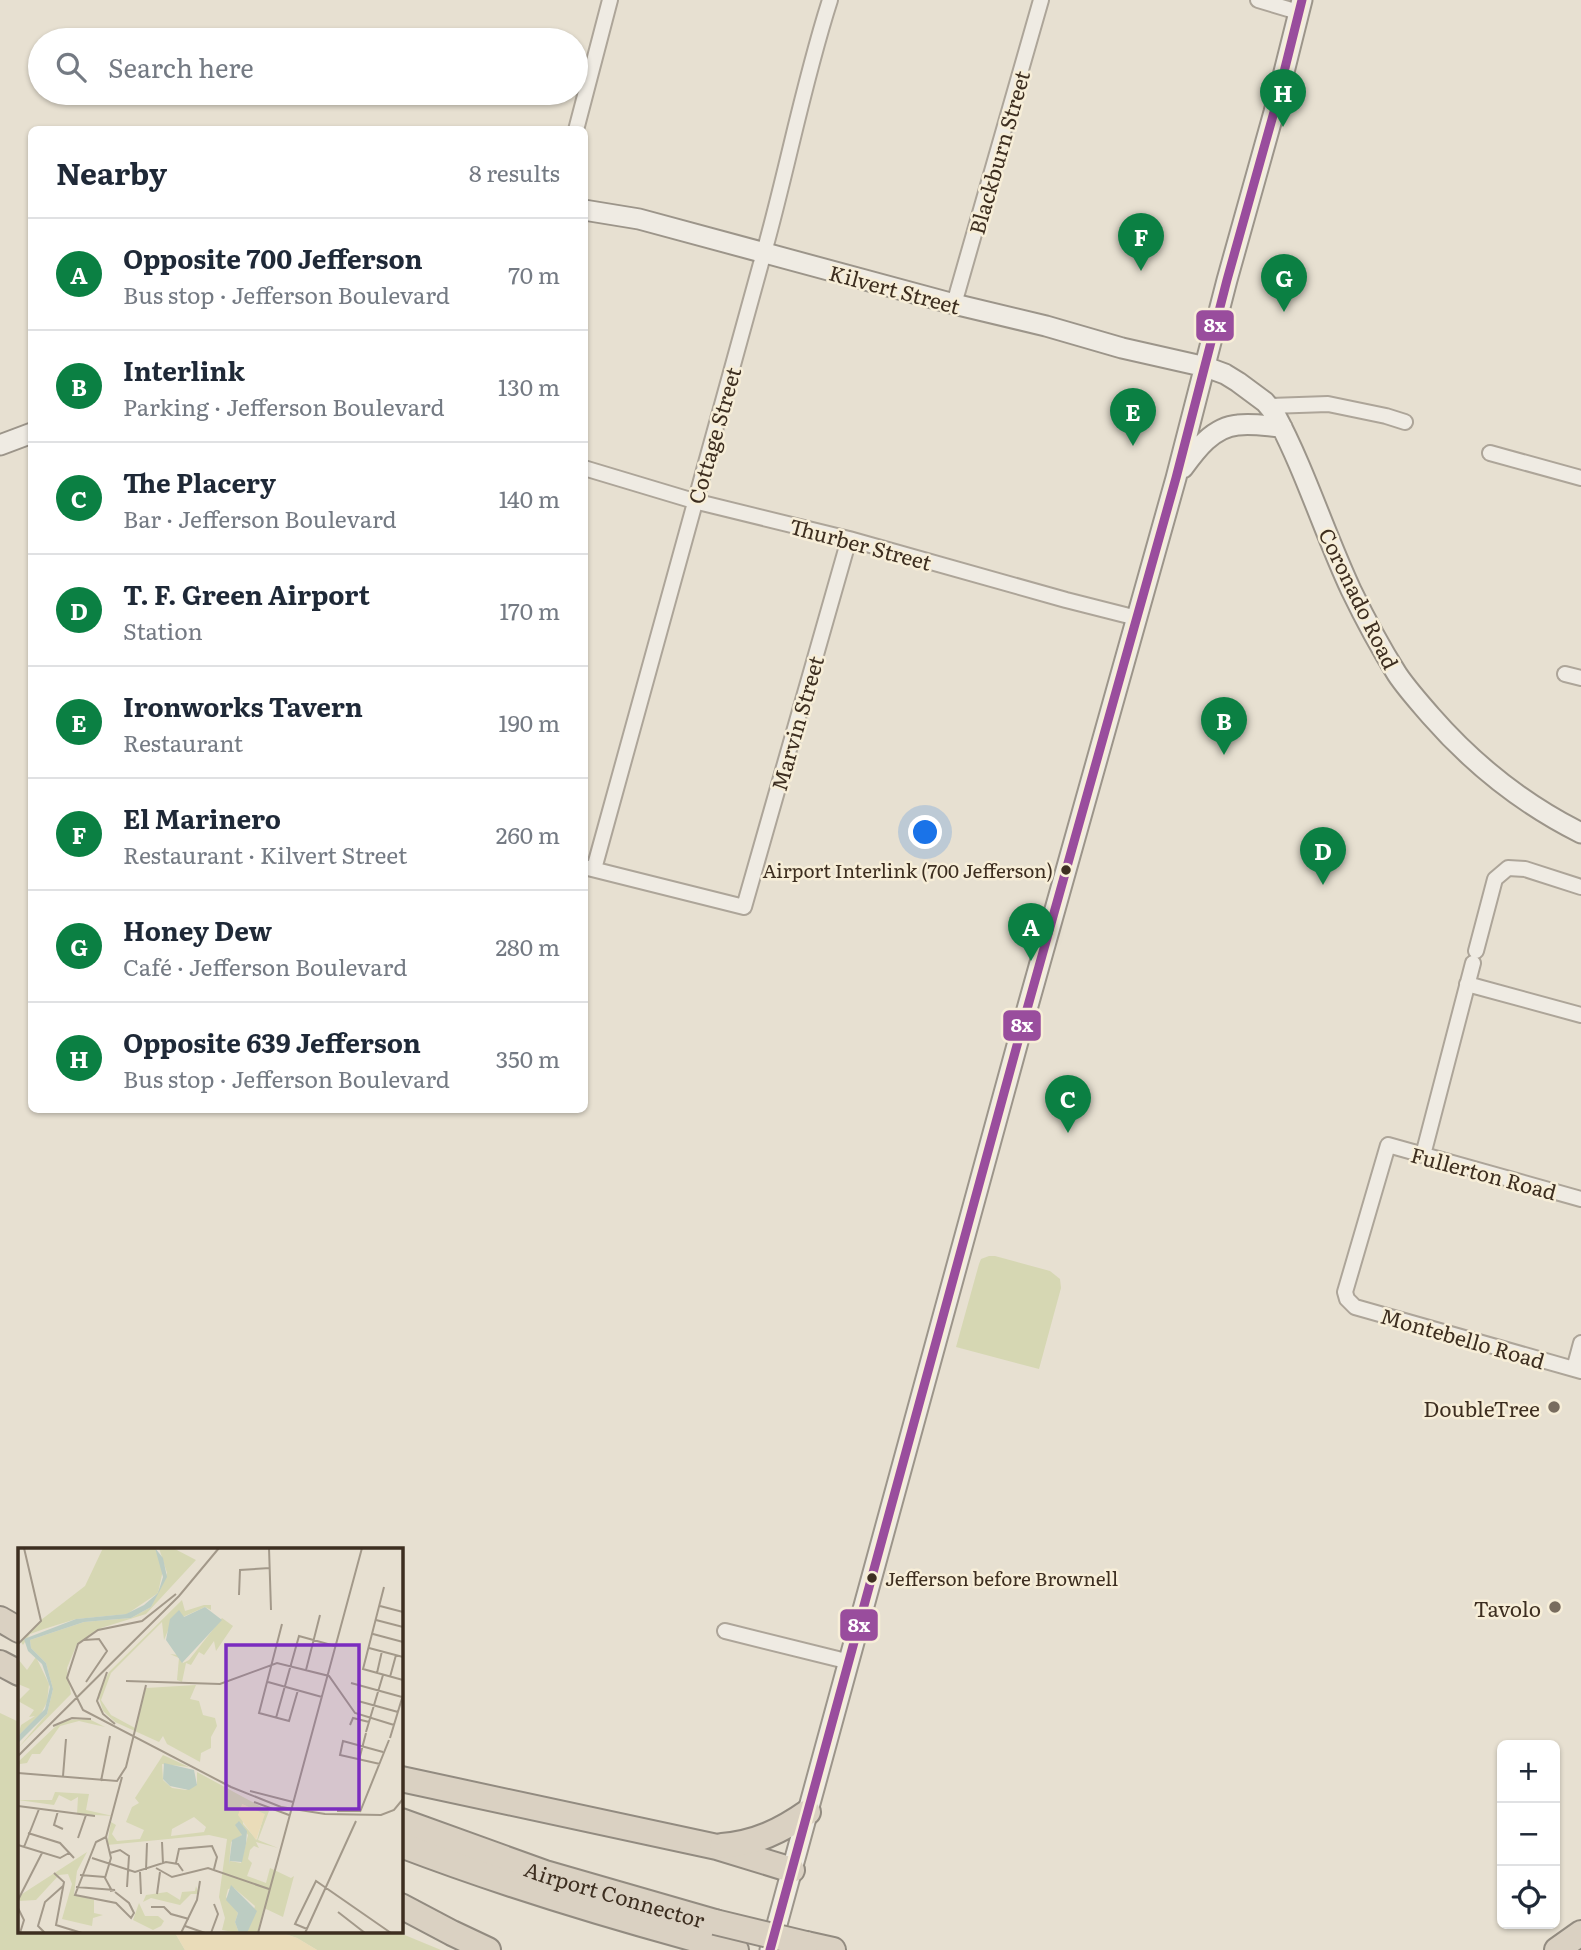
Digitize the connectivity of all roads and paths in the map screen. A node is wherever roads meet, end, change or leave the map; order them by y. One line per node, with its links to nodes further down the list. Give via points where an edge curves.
1 (610, 0): 6 (street)
2 (830, 0): 10 (street, Cottage Street)
3 (1041, 0): 11 (street, Blackburn Street)
4 (1258, 0): 5 (street)
5 (1300, 6): 12 (main road)
6 (588, 84)
7 (583, 105): 8 (street)
8 (577, 126)
9 (588, 211): 10 (main road, Kilvert Street, via 639,219)
10 (764, 253): 11 (main road, Kilvert Street); 22 (street, Cottage Street)
11 (954, 304): 12 (main road, Kilvert Street)
12 (1206, 367): 13 (main road, Coronado Road, via 1238,382); 20 (main road)
13 (1268, 406): 14 (street, via 1328,404); 15 (main road, Coronado Road)
14 (1405, 422)
15 (1282, 426): 20 (main road, via 1234,425 1214,434 1197,448); 27 (main road, Coronado Road, via 1367,621 1413,696 1488,773 1533,807)
16 (28, 434): 17 (main road)
17 (0, 445)
18 (1490, 453): 21 (street)
19 (588, 469): 22 (street, Thurber Street)
20 (1176, 478): 24 (main road)
21 (1581, 478)
22 (694, 501): 23 (street, Thurber Street); 28 (street, Cottage Street)
23 (849, 539): 24 (street, Thurber Street); 28 (street, Marvin Street, via 744,907)
24 (1137, 618): 42 (main road)
25 (1565, 674): 26 (street)
26 (1581, 678)
27 (1581, 833)
28 (589, 868)
29 (1581, 887): 30 (street, via 1525,869 1508,869 1495,879)
30 (1467, 984): 31 (street); 32 (street)
31 (1581, 1014)
32 (1423, 1155): 33 (street, Fullerton Road); 34 (street, Fullerton Road, via 1388,1145 1345,1292)
33 (1581, 1199)
34 (1347, 1299): 36 (street, Montebello Road, via 1355,1307)
35 (1581, 1343): 36 (street)
36 (1577, 1370)
37 (0, 1606): 38 (highway)
38 (18, 1614)
39 (0, 1619): 40 (highway)
40 (18, 1629)
41 (725, 1631): 42 (street)
42 (850, 1662): 44 (main road)
43 (402, 1779): 47 (highway)
44 (808, 1812): 47 (highway, via 762,1838); 48 (main road)
45 (402, 1821): 50 (highway, Airport Connector)
46 (402, 1845): 50 (highway, Airport Connector, via 558,1900)
47 (717, 1847): 48 (highway)
48 (792, 1870): 54 (main road)
49 (402, 1907): 52 (highway)
50 (712, 1932): 53 (highway, Airport Connector); 55 (highway, Airport Connector, bridge)
51 (1581, 1933): 56 (highway)
52 (488, 1950)
53 (736, 1950)
54 (770, 1950)
55 (833, 1950)
56 (1557, 1950)

